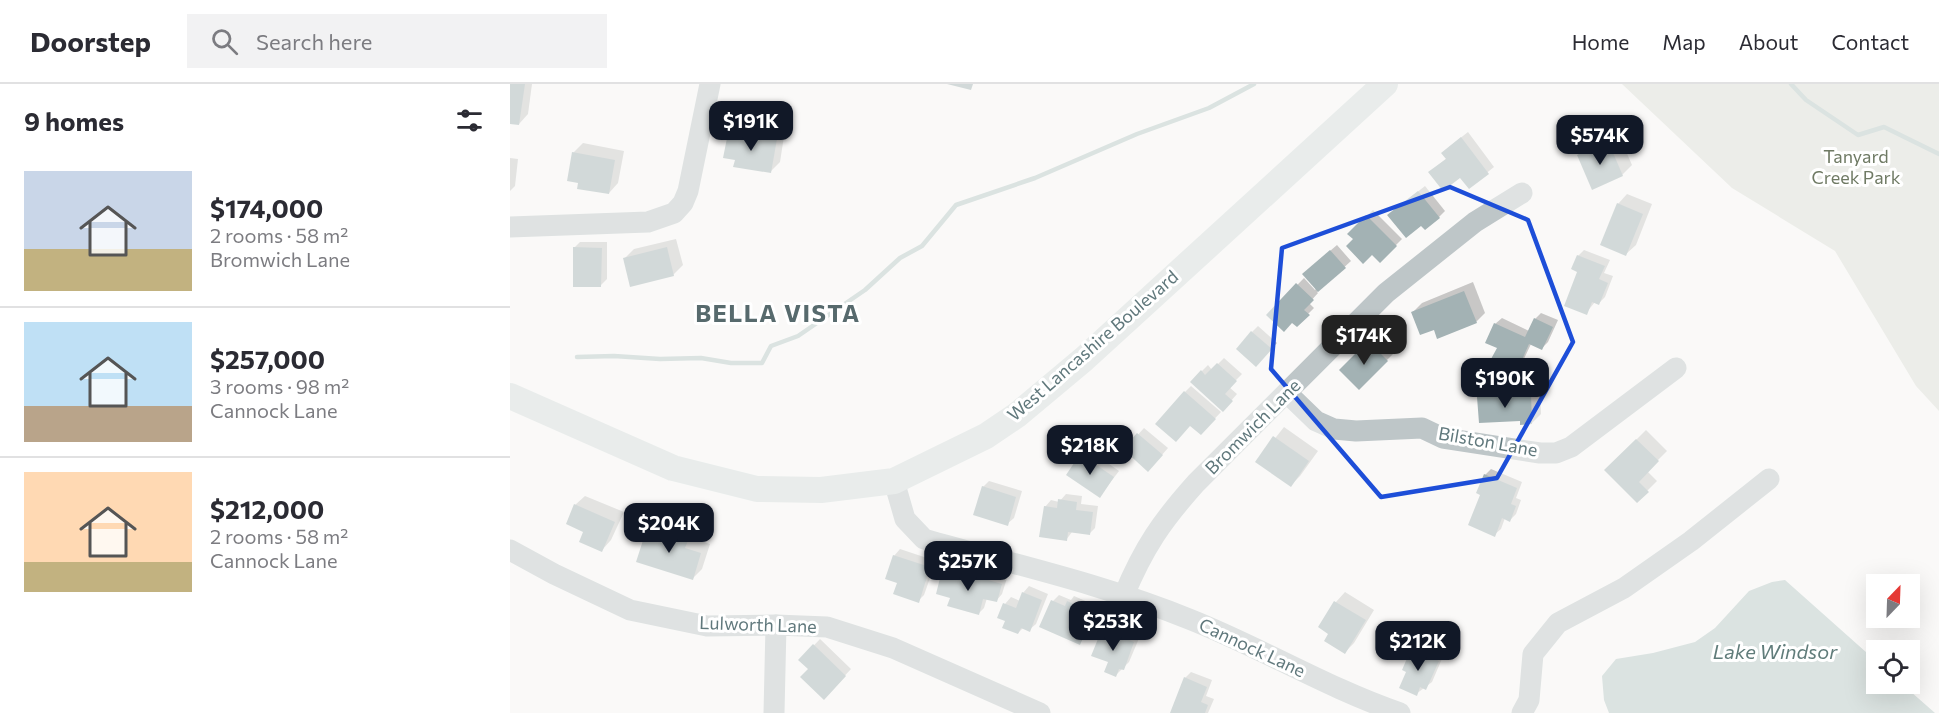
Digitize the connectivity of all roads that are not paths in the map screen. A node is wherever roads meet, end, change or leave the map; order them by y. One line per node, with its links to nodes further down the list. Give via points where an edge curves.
1 (710, 84): 4 (street, via 688,191 674,213 648,222)
2 (1386, 84): 9 (main road, West Lancashire Boulevard, via 1084,359 1017,415 986,436)
3 (1522, 193): 6 (street, Bromwich Lane, via 1475,222 1386,293)
4 (510, 227)
5 (1676, 368): 6 (street, Bilston Lane, via 1571,447 1556,453 1443,438 1422,428 1334,429 1316,421)
6 (1287, 393): 11 (street, Bromwich Lane, via 1176,506 1147,546)
7 (510, 396): 9 (main road, West Lancashire Boulevard, via 674,468 757,489 821,490)
8 (1768, 479): 16 (street, via 1624,588 1558,623 1533,654 1529,700)
9 (894, 481): 11 (street, Cannock Lane, via 906,519 924,539)
10 (510, 550): 12 (street, Lulworth Lane, via 630,609 707,626)
11 (1124, 595): 15 (street, Cannock Lane, via 1190,619)
12 (776, 625): 13 (street); 14 (street, Lulworth Lane, via 827,627 893,648)
13 (774, 713)
14 (1040, 713)
15 (1400, 713)
16 (1522, 713)

